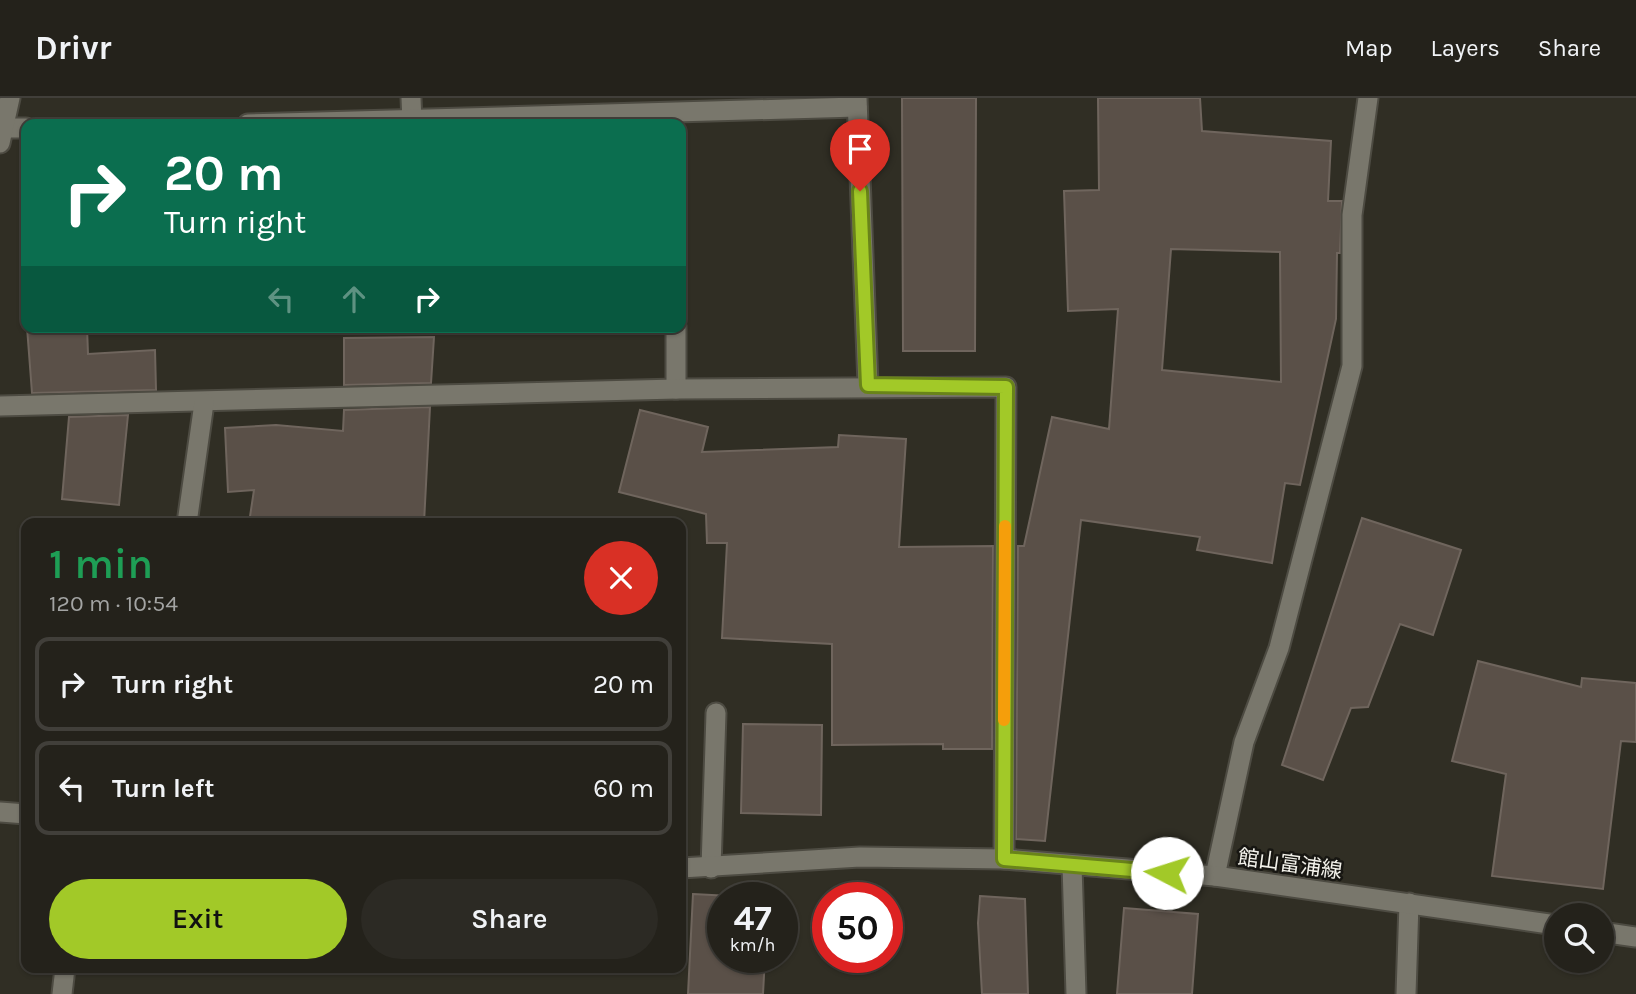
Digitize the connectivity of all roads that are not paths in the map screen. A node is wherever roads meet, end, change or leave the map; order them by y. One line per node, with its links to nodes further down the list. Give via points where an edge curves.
1 (10, 98): 8 (street)
2 (411, 98): 5 (street)
3 (1368, 98): 22 (street, via 1352,215 1352,366 1279,648 1244,742)
4 (857, 102): 6 (street); 10 (street)
5 (412, 119)
6 (676, 119)
7 (21, 130): 8 (street)
8 (1, 136)
9 (676, 333): 11 (street)
10 (868, 385): 11 (street); 18 (street, via 1006,387)
11 (676, 388): 12 (street)
12 (204, 403): 13 (street); 14 (street)
13 (0, 407)
14 (188, 518)
15 (716, 713): 21 (street)
16 (0, 812): 17 (street)
17 (21, 814)
18 (1004, 859): 19 (street, 館山富浦線); 21 (street, 館山富浦線, via 860,857)
19 (1072, 865): 22 (street, 館山富浦線); 29 (street)
20 (686, 868): 21 (street, 館山富浦線)
21 (711, 868)
22 (1215, 876): 23 (street, 館山富浦線)
23 (1409, 903): 24 (street, 館山富浦線); 30 (street)
24 (1544, 923)
25 (1614, 934): 26 (street)
26 (1636, 937)
27 (64, 973): 28 (street)
28 (62, 994)
29 (1076, 994)
30 (1406, 994)

